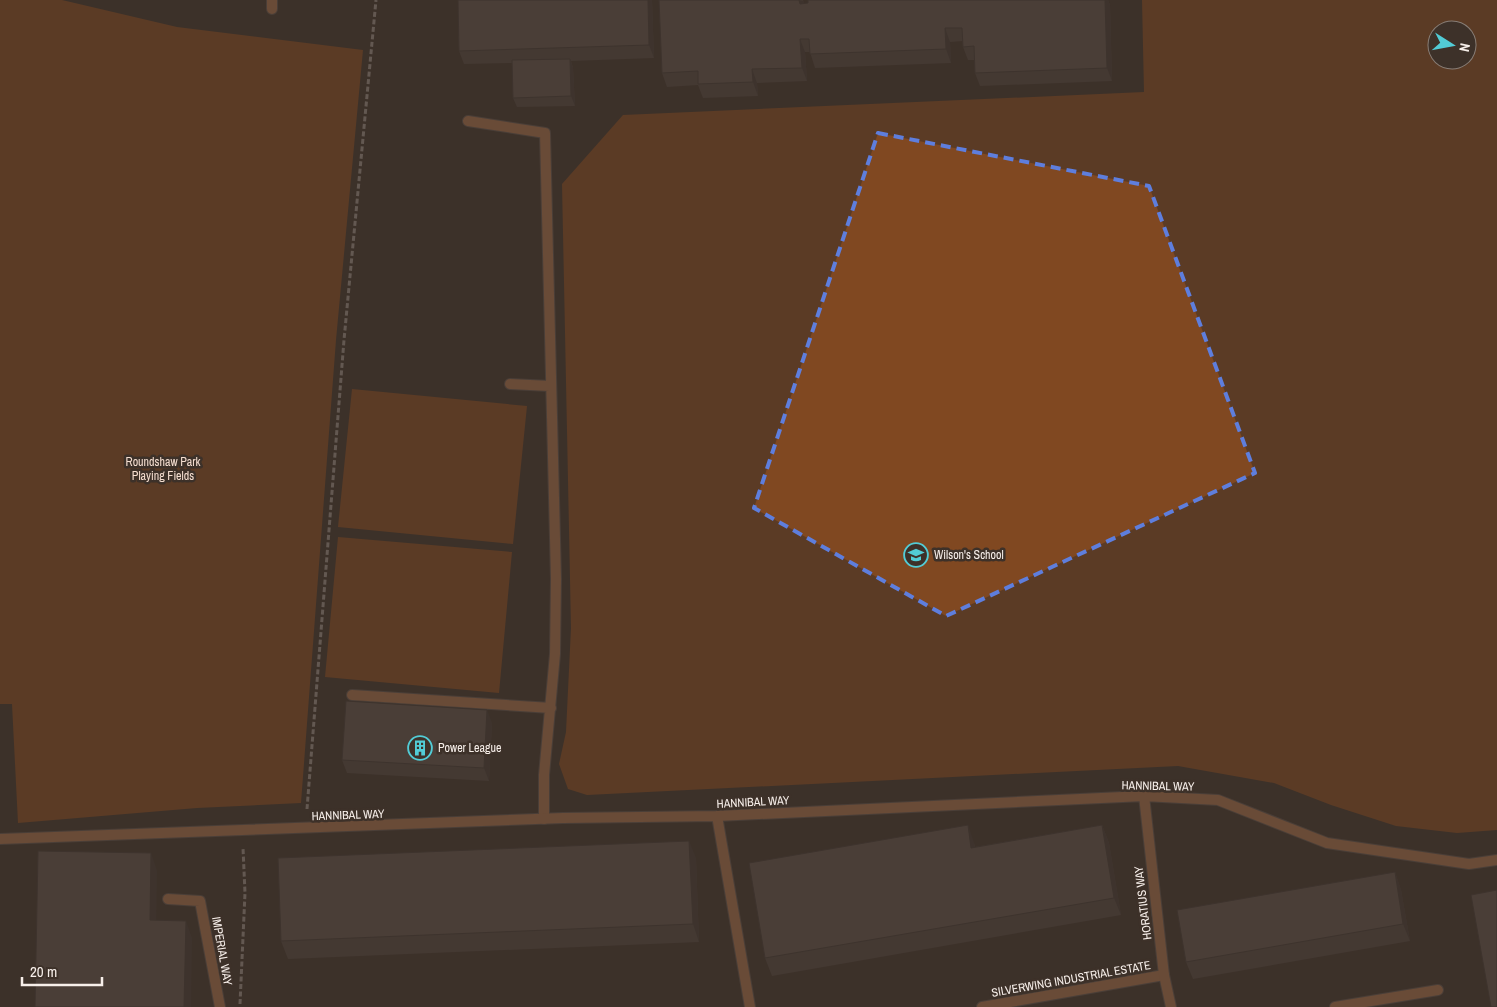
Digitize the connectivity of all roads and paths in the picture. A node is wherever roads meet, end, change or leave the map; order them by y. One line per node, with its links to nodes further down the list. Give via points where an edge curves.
1 (376, 0): 10 (path, via 344,340)
2 (468, 120): 4 (street, via 545,133)
3 (510, 384): 4 (street)
4 (550, 386): 6 (street, via 556,579)
5 (352, 695): 6 (street)
6 (550, 708): 9 (street)
7 (1144, 796): 8 (street, HANNIBAL WAY); 13 (street, HANNIBAL WAY, via 1218,800 1327,843 1469,864); 15 (street, HORATIUS WAY)
8 (718, 816): 9 (street, HANNIBAL WAY); 19 (street)
9 (544, 819): 10 (street, HANNIBAL WAY)
10 (306, 829): 11 (street, HANNIBAL WAY)
11 (243, 832): 12 (street, HANNIBAL WAY); 18 (path, via 245,893)
12 (0, 839)
13 (1497, 860)
14 (168, 899): 17 (street, IMPERIAL WAY, via 200,901)
15 (1164, 975): 20 (street, SILVERWING INDUSTRIAL ESTATE); 21 (street, HORATIUS WAY)
16 (1438, 990): 22 (street)
17 (220, 1007)
18 (239, 1007)
19 (750, 1007)
20 (982, 1007)
21 (1171, 1007)
22 (1335, 1007)

